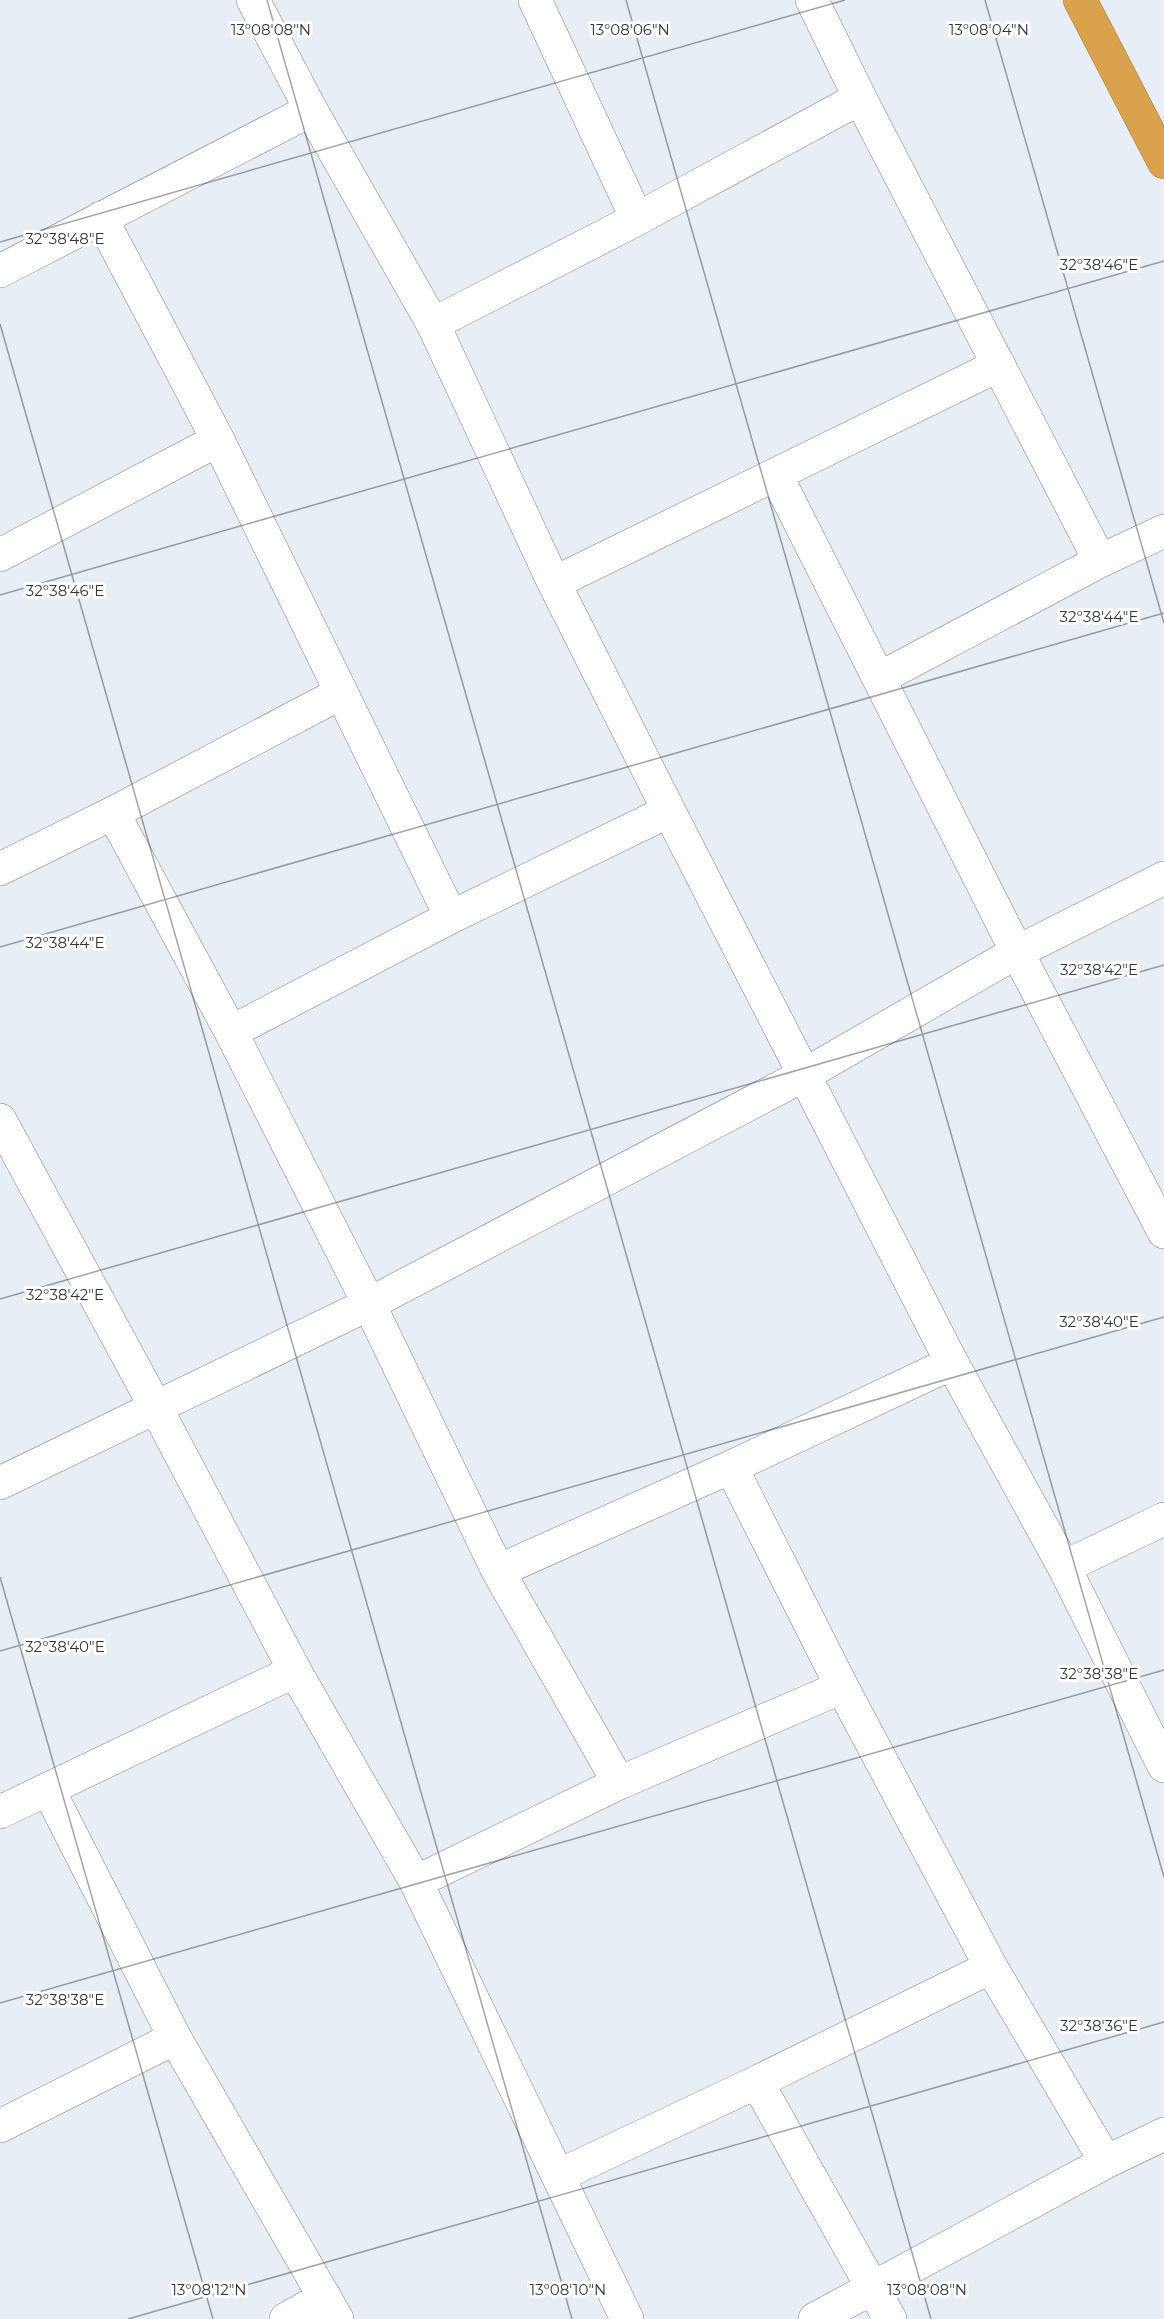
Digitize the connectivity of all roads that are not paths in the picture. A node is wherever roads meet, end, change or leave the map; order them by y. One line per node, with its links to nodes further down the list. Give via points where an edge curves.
1 (253, 0): 6 (street)
2 (812, 0): 5 (street)
3 (1080, 0): 7 (highway)
4 (538, 1): 9 (street)
5 (860, 98): 9 (street); 12 (street)
6 (311, 110): 8 (street); 11 (street)
7 (1164, 162)
8 (101, 218): 10 (street); 13 (street)
9 (638, 219): 11 (street)
10 (0, 271)
11 (433, 324): 18 (street)
12 (999, 365): 14 (street); 17 (street)
13 (218, 440): 16 (street); 20 (street)
14 (776, 475): 18 (street); 19 (street)
15 (1164, 531): 17 (street)
16 (0, 555)
17 (1100, 561): 19 (street)
18 (554, 583): 21 (street)
19 (880, 678): 26 (street)
20 (341, 693): 22 (street); 25 (street)
21 (669, 811): 25 (street); 28 (street)
22 (113, 813): 23 (street); 27 (street)
23 (0, 869)
24 (1164, 878): 26 (street)
25 (451, 917): 27 (street)
26 (1017, 952): 28 (street); 30 (street)
27 (231, 1032): 31 (street)
28 (804, 1075): 31 (street); 32 (street)
29 (3, 1135): 33 (street)
30 (1164, 1231)
31 (369, 1304): 33 (street); 38 (street)
32 (951, 1364): 34 (street); 37 (street)
33 (155, 1406): 35 (street); 39 (street)
34 (731, 1467): 38 (street); 40 (street)
35 (0, 1483)
36 (1164, 1519): 37 (street)
37 (1064, 1567): 41 (street)
38 (498, 1571): 42 (street)
39 (295, 1671): 43 (street); 45 (street)
40 (842, 1687): 42 (street); 46 (street)
41 (1164, 1766)
42 (619, 1783): 45 (street)
43 (48, 1789): 44 (street); 47 (street)
44 (0, 1812)
45 (416, 1882): 52 (street)
46 (991, 1967): 48 (street); 51 (street)
47 (175, 2038): 49 (street); 54 (street)
48 (757, 2082): 52 (street); 53 (street)
49 (0, 2126)
50 (1164, 2134): 51 (street)
51 (1106, 2162): 53 (street)
52 (558, 2176): 56 (street)
53 (873, 2288): 57 (street); 58 (street)
54 (331, 2308): 55 (street)
55 (286, 2319)
56 (627, 2319)
57 (815, 2319)
58 (890, 2319)

